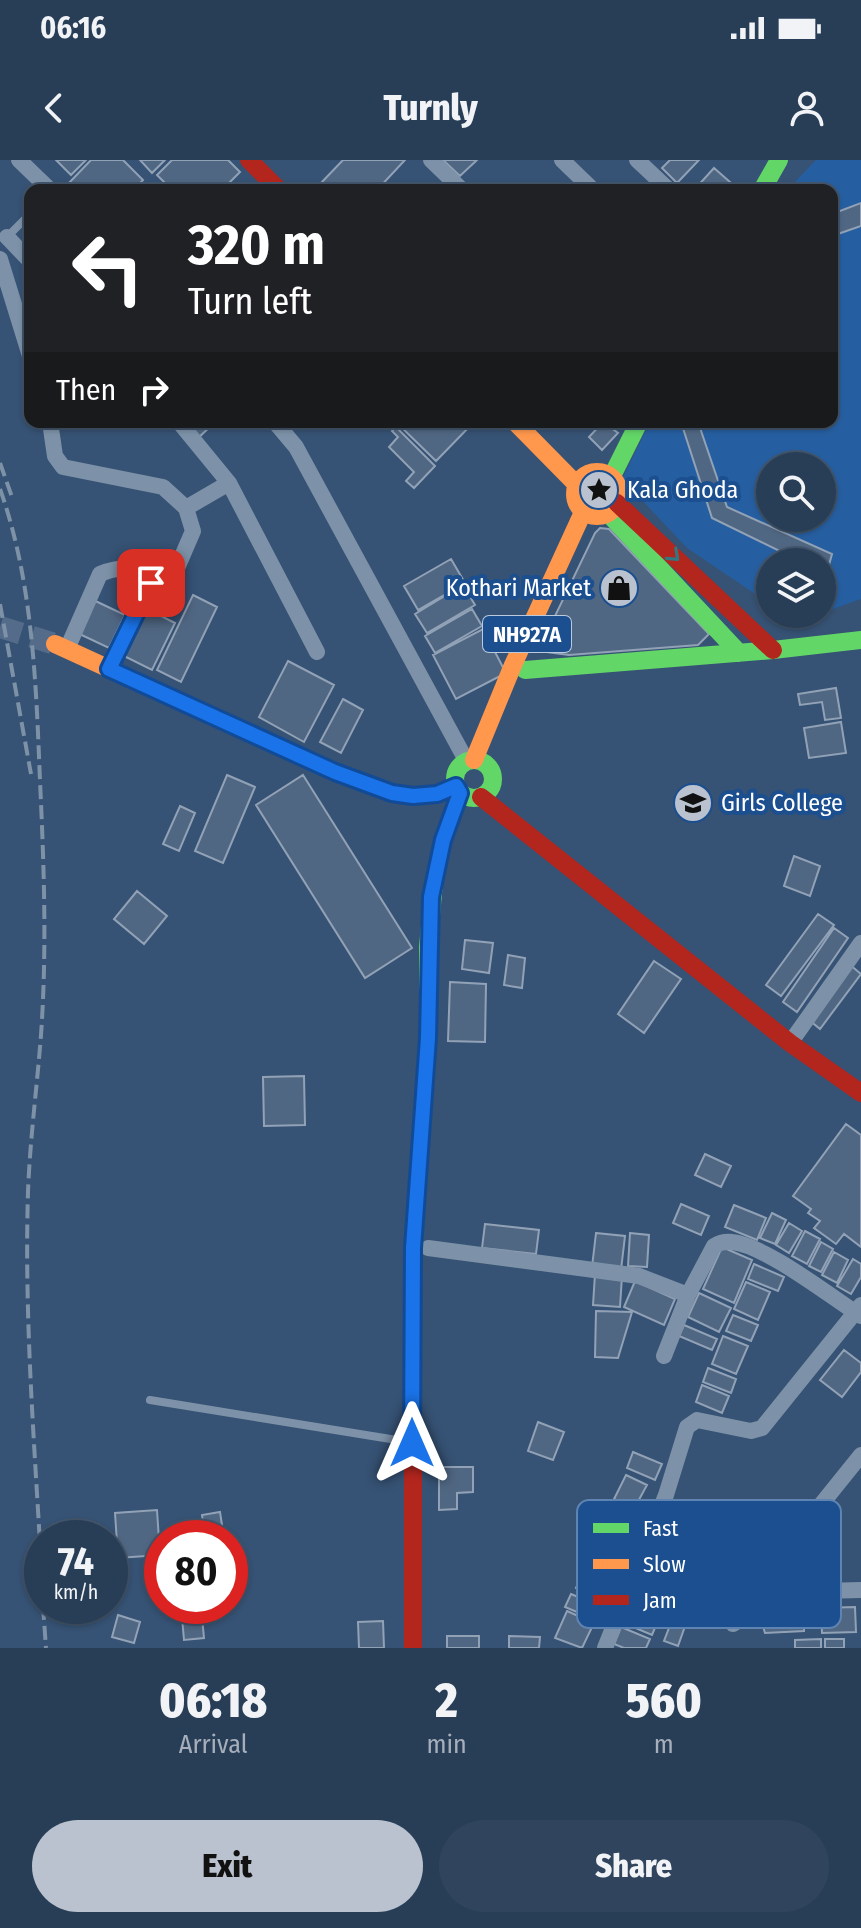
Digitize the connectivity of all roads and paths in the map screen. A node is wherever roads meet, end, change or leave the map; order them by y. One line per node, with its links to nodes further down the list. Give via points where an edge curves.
1 (19, 160): 8 (street)
2 (249, 160): 9 (main road)
3 (263, 160): 10 (main road)
4 (431, 160): 11 (street)
5 (562, 160): 12 (street)
6 (637, 160): 13 (street)
7 (779, 160): 14 (main road)
8 (44, 184)
9 (273, 184)
10 (288, 184)
11 (456, 184)
12 (587, 184)
13 (663, 184)
14 (765, 184)
15 (24, 219): 16 (lane)
16 (4, 237): 17 (street)
17 (24, 255)
18 (0, 259): 19 (street)
19 (24, 337)
20 (51, 428): 29 (street, via 55,456 63,467 163,487)
21 (184, 428): 28 (street)
22 (280, 428): 39 (street, via 296,447)
23 (522, 428): 27 (main road)
24 (536, 428): 27 (main road)
25 (636, 428): 26 (main road)
26 (612, 476): 27 (main road, via 595,472); 30 (main road, via 619,491)
27 (581, 480): 30 (main road, via 576,496)
28 (229, 483): 29 (street); 35 (street)
29 (186, 508): 31 (street, via 193,531 178,568 171,582)
30 (601, 510): 34 (main road, one-way to 34); 36 (main road); 38 (main road, NH927A); 39 (main road, NH927A, via 513,665)
31 (151, 583): 33 (street, via 118,566 100,574); 37 (street)
32 (861, 640): 34 (main road)
33 (61, 647): 37 (main road)
34 (773, 650): 36 (main road)
35 (317, 652)
36 (739, 653): 38 (main road)
37 (109, 669): 40 (main road, via 392,793)
38 (525, 670): 39 (main road, NH927A)
39 (476, 763): 40 (main road, NH927A, via 456,772); 40 (main road, NH927A, via 493,780 487,793)
40 (468, 794): 42 (main road); 44 (main road, NH927A, via 445,903); 49 (main road, NH927A, via 443,840 431,897 428,1038 413,1248)
41 (858, 953): 42 (street)
42 (790, 1043): 43 (main road)
43 (861, 1093)
44 (428, 1248): 45 (street, via 639,1276); 57 (main road, NH927A)
45 (688, 1295): 46 (street, via 714,1246 731,1241 779,1261); 47 (street)
46 (859, 1311): 51 (street, via 762,1428 751,1431 697,1420 687,1427)
47 (664, 1356)
48 (150, 1400): 49 (lane)
49 (412, 1443): 56 (main road, NH927A)
50 (861, 1455): 52 (street)
51 (664, 1500)
52 (825, 1500)
53 (861, 1590): 54 (street)
54 (841, 1591)
55 (613, 1628): 58 (street)
56 (413, 1648)
57 (427, 1648)
58 (605, 1648)

